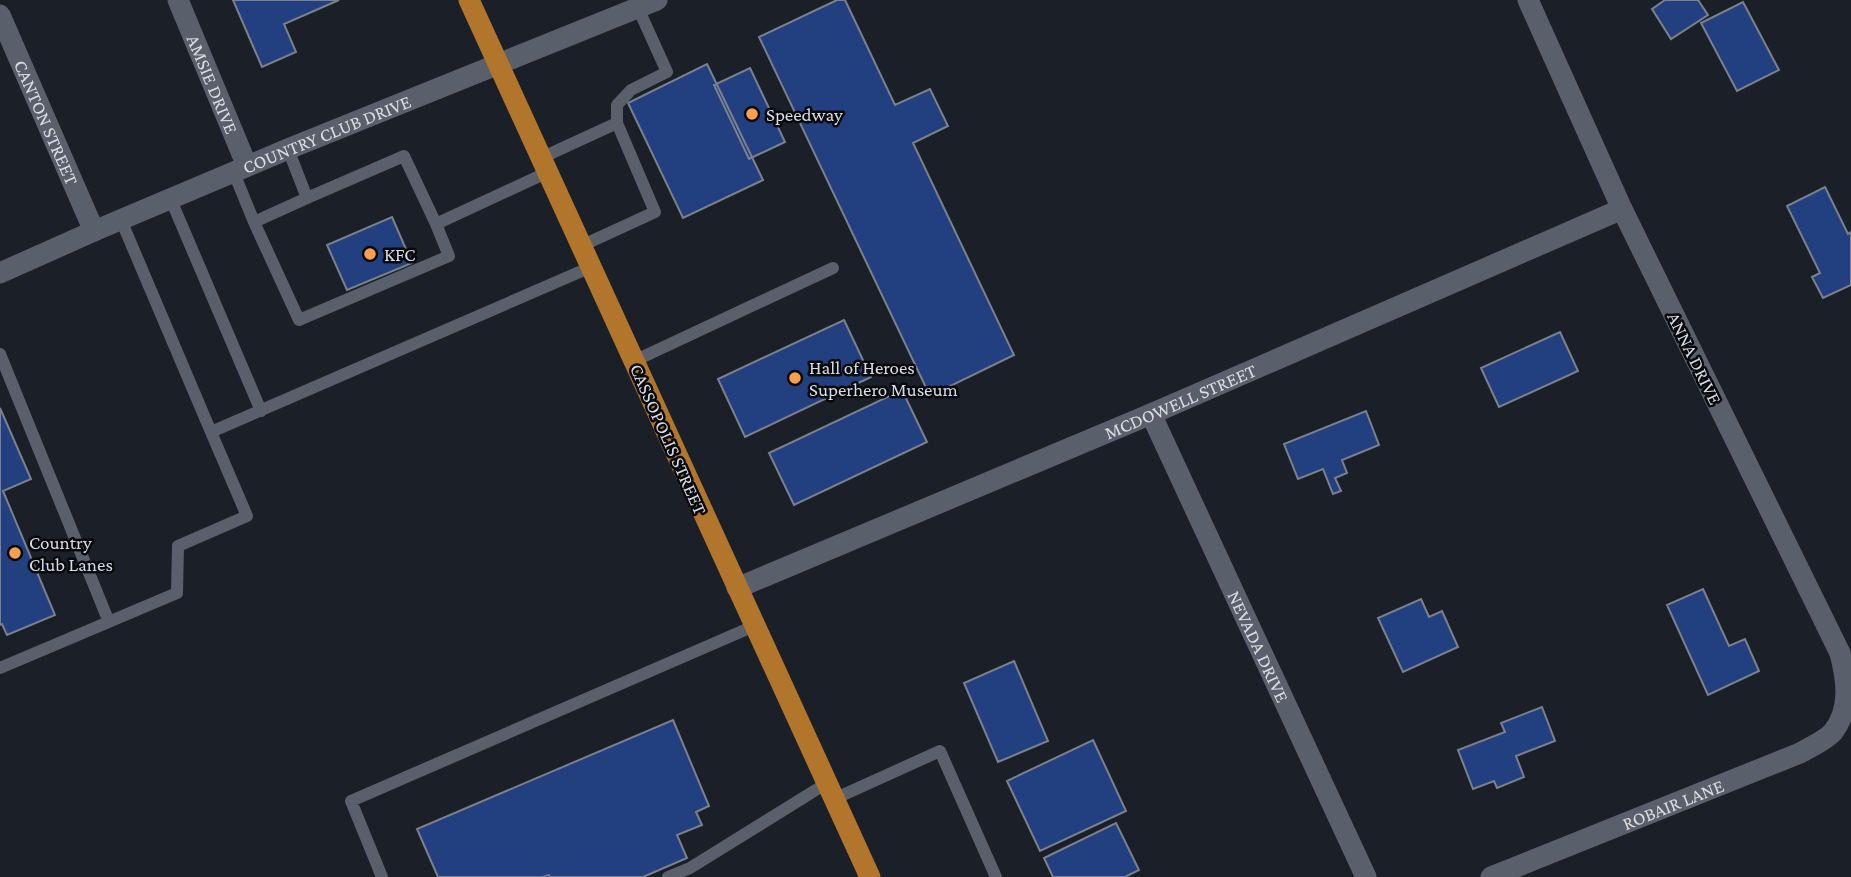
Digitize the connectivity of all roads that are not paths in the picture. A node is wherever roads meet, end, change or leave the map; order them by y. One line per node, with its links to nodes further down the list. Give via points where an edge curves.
1 (178, 0): 10 (street, AMSIE DRIVE)
2 (469, 0): 6 (main road, CASSOPOLIS STREET)
3 (1528, 0): 13 (street, ANNA DRIVE)
4 (648, 4): 6 (street, COUNTRY CLUB DRIVE); 7 (lane, via 667,72 631,90 617,105)
5 (0, 15): 17 (street, CANTON STREET)
6 (499, 65): 8 (street, COUNTRY CLUB DRIVE); 9 (main road, CASSOPOLIS STREET)
7 (617, 123): 9 (lane); 18 (lane, via 655,212)
8 (288, 149): 10 (street, COUNTRY CLUB DRIVE); 11 (lane)
9 (544, 165): 16 (lane); 18 (main road, CASSOPOLIS STREET)
10 (241, 170): 12 (street, COUNTRY CLUB DRIVE); 15 (lane)
11 (307, 198): 15 (lane); 16 (lane, via 404,156)
12 (171, 200): 14 (street, COUNTRY CLUB DRIVE); 24 (lane)
13 (1622, 209): 25 (street, MCDOWELL STREET); 31 (street, ANNA DRIVE, via 1840,653 1849,689)
14 (121, 220): 17 (street, COUNTRY CLUB DRIVE); 26 (lane)
15 (254, 222): 16 (lane, via 299,320 449,256)
16 (436, 224)
17 (94, 231): 21 (street, COUNTRY CLUB DRIVE)
18 (581, 246): 19 (main road, CASSOPOLIS STREET)
19 (591, 267): 23 (main road, CASSOPOLIS STREET); 24 (lane)
20 (833, 268): 23 (lane)
21 (0, 274)
22 (0, 354): 28 (lane)
23 (634, 361): 27 (main road, CASSOPOLIS STREET)
24 (261, 411): 26 (lane)
25 (1152, 414): 27 (street, MCDOWELL STREET); 37 (street, NEVADA DRIVE)
26 (211, 432): 28 (lane, via 247,516 178,546 177,593)
27 (737, 588): 29 (main road, CASSOPOLIS STREET)
28 (109, 622): 30 (lane)
29 (754, 626): 32 (main road, CASSOPOLIS STREET); 33 (lane, via 351,802)
30 (0, 668)
31 (1843, 717): 38 (street, ROBAIR LANE, via 1832,733 1800,753)
32 (830, 791): 34 (lane); 35 (main road, CASSOPOLIS STREET); 36 (lane, via 940,751)
33 (382, 877)
34 (668, 877)
35 (870, 877)
36 (996, 877)
37 (1366, 877)
38 (1491, 877)

